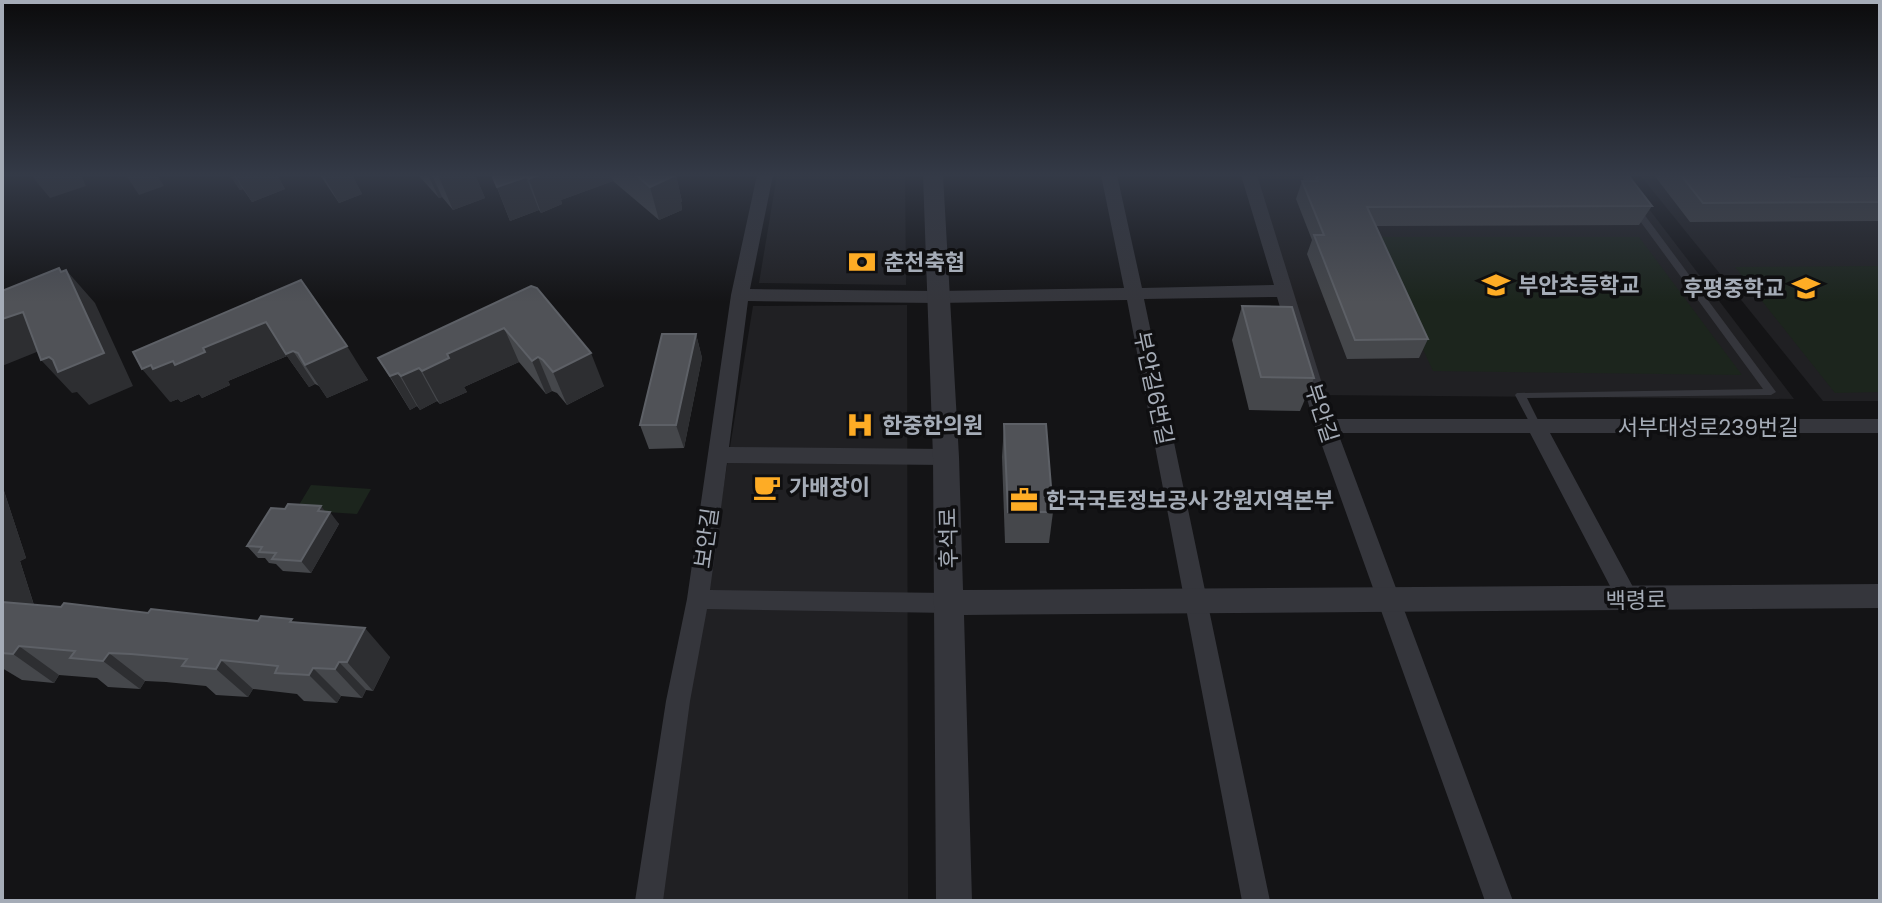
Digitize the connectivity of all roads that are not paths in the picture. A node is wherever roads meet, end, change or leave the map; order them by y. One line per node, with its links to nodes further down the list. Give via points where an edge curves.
1 (756, 217): 8 (street, 보안길)
2 (934, 217): 9 (street, 후석로)
3 (1118, 217): 7 (street, 부안길6번길)
4 (1262, 217): 6 (street, 부안길)
5 (1642, 217): 12 (lane, via 1771,392 1520,395)
6 (1284, 291): 7 (street); 10 (street, 부안길)
7 (1135, 293): 9 (street); 18 (street, 부안길6번길)
8 (740, 295): 9 (street); 13 (street, 보안길)
9 (937, 297): 14 (street, 후석로)
10 (1325, 426): 12 (street, 서부대성로239번길); 19 (street, 부안길)
11 (1880, 426): 12 (street, 서부대성로239번길)
12 (1537, 428): 17 (street)
13 (717, 455): 14 (street); 16 (street, 보안길)
14 (946, 457): 20 (street, 후석로)
15 (1880, 596): 17 (street, 백령로)
16 (698, 599): 20 (street); 21 (street, 보안길)
17 (1629, 600): 19 (street, 백령로)
18 (1194, 601): 19 (street, 백령로); 20 (street, 백령로); 23 (street)
19 (1391, 601): 24 (street)
20 (949, 603): 22 (street, 후석로)
21 (649, 901)
22 (954, 901)
23 (1256, 901)
24 (1499, 901)

